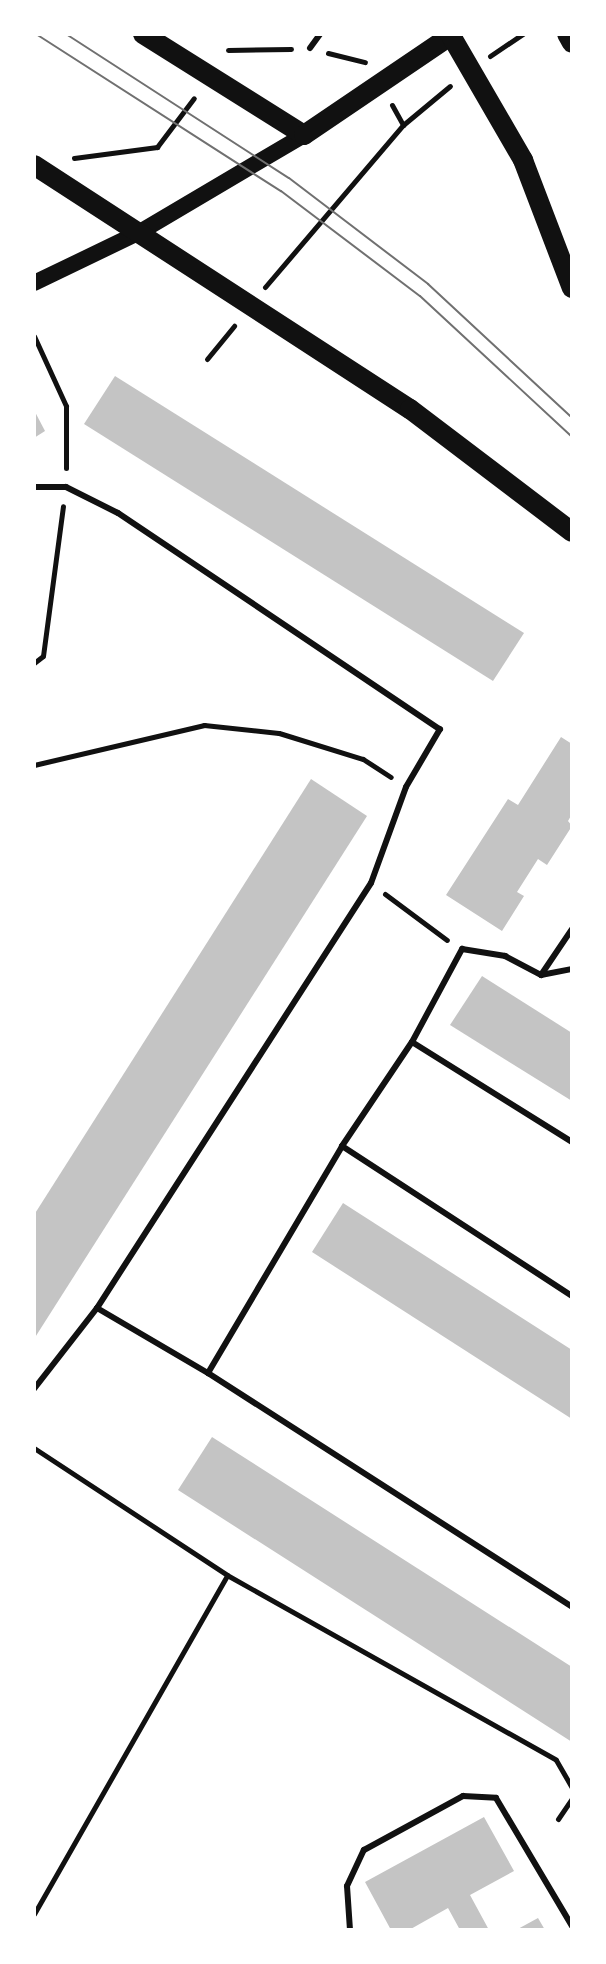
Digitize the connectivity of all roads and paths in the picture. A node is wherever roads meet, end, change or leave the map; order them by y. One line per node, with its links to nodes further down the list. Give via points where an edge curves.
1 (143, 34): 11 (main road)
2 (320, 34): 7 (lane)
3 (452, 34): 9 (main road); 11 (main road)
4 (523, 34): 9 (path)
5 (567, 34): 6 (main road)
6 (572, 43)
7 (310, 48): 8 (path)
8 (228, 50)
9 (471, 69): 16 (main road, via 523,160); 17 (path, via 403,125)
10 (197, 94): 12 (path, via 157,147)
11 (304, 135): 14 (main road)
12 (65, 159)
13 (34, 165): 14 (main road)
14 (140, 232): 15 (main road); 17 (main road)
15 (34, 283)
16 (572, 288)
17 (250, 305): 18 (path); 20 (main road, via 410,409)
18 (207, 359)
19 (34, 487): 22 (lane, via 66,487 118,513 440,729)
20 (572, 532)
21 (34, 765): 22 (path, via 204,725 279,733 363,759)
22 (406, 787): 23 (lane)
23 (371, 883): 25 (path); 32 (lane)
24 (572, 929): 27 (lane)
25 (462, 949): 27 (lane, via 505,956); 28 (lane)
26 (572, 969): 27 (lane)
27 (541, 975)
28 (412, 1042): 29 (lane); 30 (lane)
29 (572, 1142)
30 (342, 1146): 31 (lane); 33 (lane)
31 (572, 1296)
32 (97, 1308): 33 (lane); 34 (lane)
33 (208, 1373): 37 (lane)
34 (34, 1389)
35 (34, 1448): 36 (path)
36 (227, 1575): 38 (path, via 556,1760); 41 (path)
37 (572, 1607)
38 (572, 1788)
39 (572, 1798): 40 (path)
40 (558, 1819)
41 (34, 1914)
42 (572, 1926): 43 (lane, via 496,1798 463,1796 364,1850 347,1886)
43 (350, 1930)

